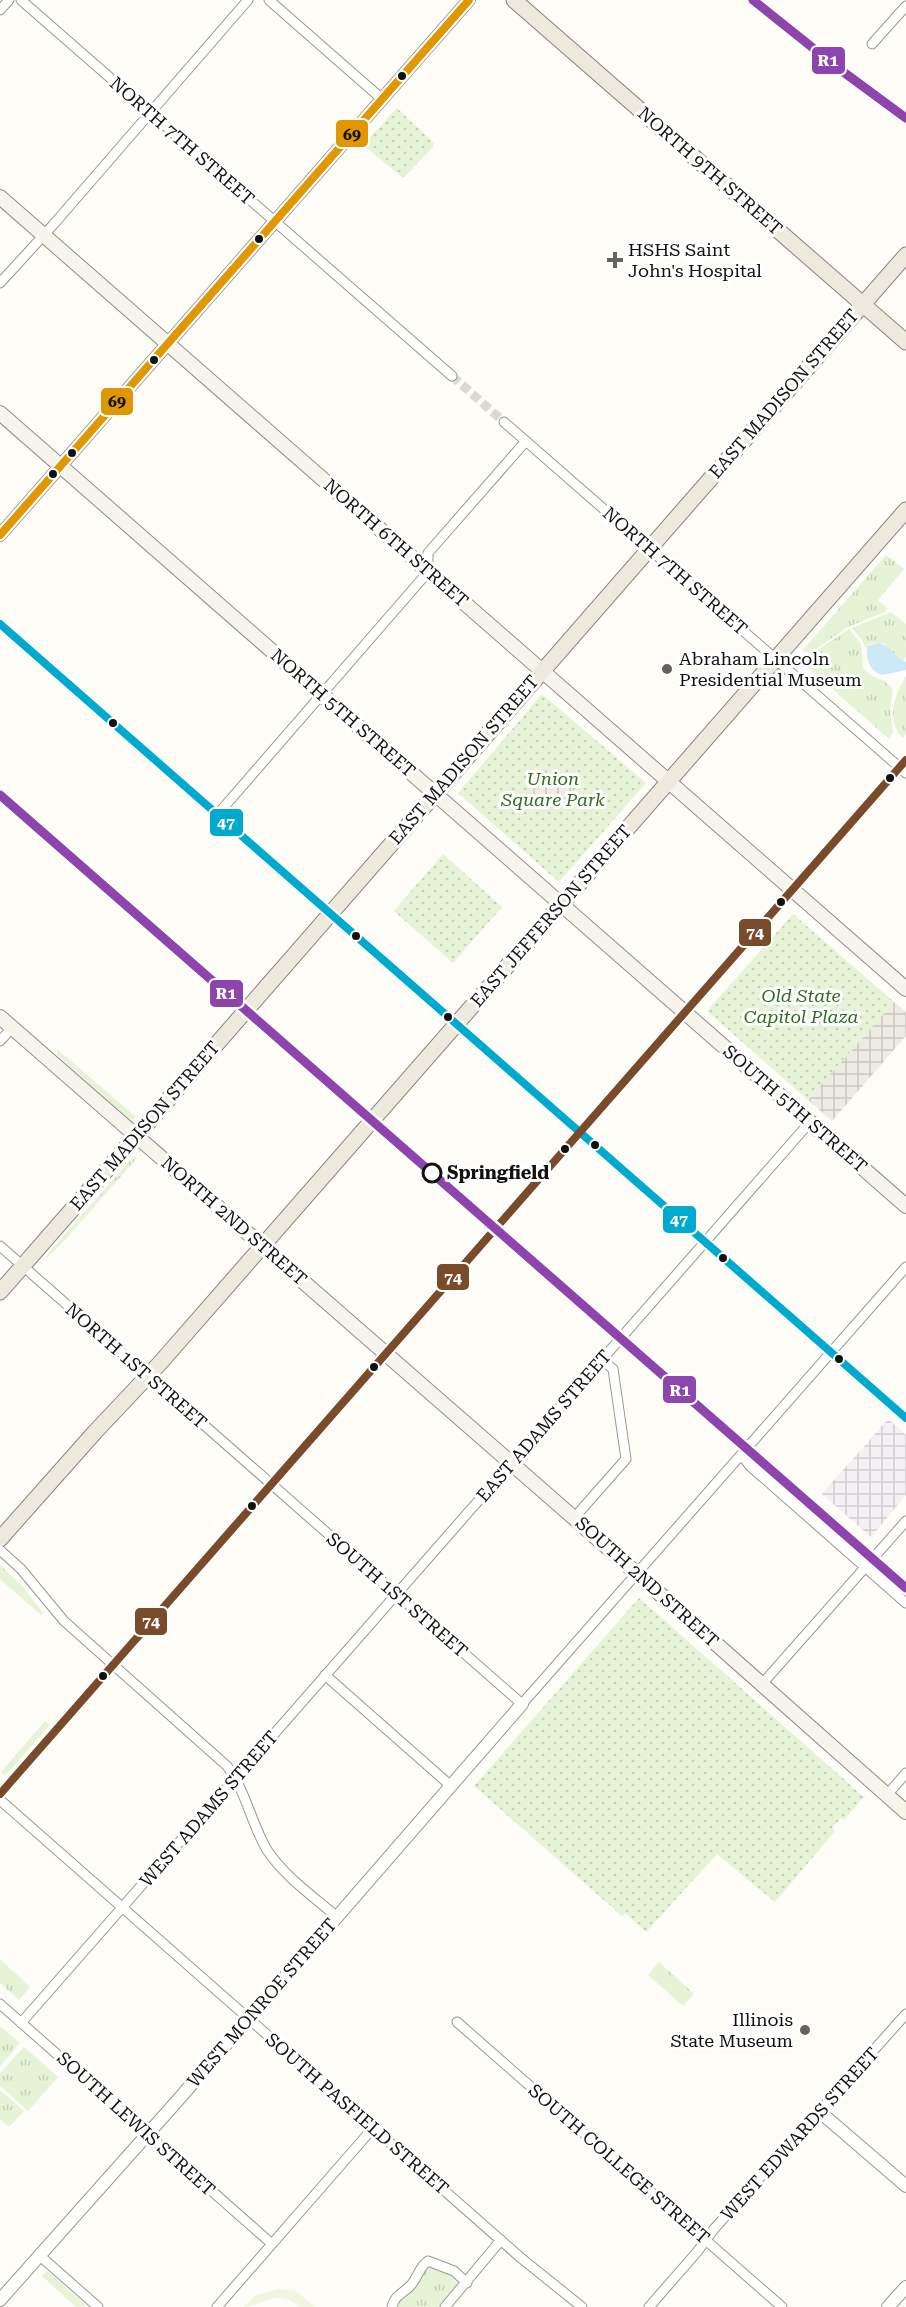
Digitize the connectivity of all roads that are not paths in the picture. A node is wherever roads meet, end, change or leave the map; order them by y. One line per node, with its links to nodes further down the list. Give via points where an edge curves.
1 (9, 0): 8 (street)
2 (21, 0): 11 (street, NORTH 7TH STREET)
3 (248, 0): 11 (street)
4 (269, 0): 10 (street)
5 (469, 0): 10 (street)
6 (514, 0): 17 (main road, NORTH 9TH STREET)
7 (906, 6): 9 (street)
8 (0, 10)
9 (872, 45)
10 (382, 99): 13 (street)
11 (150, 112): 13 (street, NORTH 7TH STREET); 14 (street)
12 (0, 197): 14 (main road, NORTH 6TH STREET)
13 (274, 221): 19 (street); 20 (street, NORTH 7TH STREET)
14 (43, 235): 16 (street); 19 (main road, NORTH 6TH STREET)
15 (906, 255): 17 (main road, EAST MADISON STREET)
16 (0, 283)
17 (863, 304): 18 (main road, NORTH 9TH STREET); 27 (main road, EAST MADISON STREET)
18 (906, 342)
19 (167, 344): 24 (street); 28 (main road, NORTH 6TH STREET)
20 (452, 376)
21 (0, 413): 24 (main road, NORTH 5TH STREET)
22 (504, 422): 23 (street, NORTH 7TH STREET)
23 (526, 441): 27 (street, NORTH 7TH STREET); 28 (street, via 428,553)
24 (60, 466): 26 (street); 32 (main road, NORTH 5TH STREET)
25 (906, 510): 30 (main road, EAST JEFFERSON STREET)
26 (0, 535)
27 (649, 549): 30 (street, NORTH 7TH STREET); 31 (main road, EAST MADISON STREET)
28 (428, 572): 31 (main road, NORTH 6TH STREET); 32 (street)
29 (0, 624): 36 (street)
30 (776, 659): 33 (street, NORTH 7TH STREET); 34 (main road, EAST JEFFERSON STREET)
31 (542, 671): 34 (main road, NORTH 6TH STREET); 35 (main road, EAST MADISON STREET)
32 (321, 694): 35 (main road, NORTH 5TH STREET); 36 (street)
33 (904, 767): 37 (street)
34 (668, 782): 37 (main road, NORTH 6TH STREET); 38 (main road, EAST JEFFERSON STREET)
35 (435, 794): 38 (main road, NORTH 5TH STREET); 39 (main road, EAST MADISON STREET)
36 (217, 815): 39 (street)
37 (792, 889): 40 (main road, NORTH 6TH STREET); 41 (street)
38 (561, 904): 41 (main road, NORTH 5TH STREET); 43 (main road, EAST JEFFERSON STREET)
39 (330, 914): 43 (street); 48 (main road, EAST MADISON STREET)
40 (906, 989)
41 (685, 1013): 46 (main road, SOUTH 5TH STREET); 47 (street)
42 (0, 1017): 44 (main road, NORTH 2ND STREET)
43 (456, 1024): 47 (street); 51 (main road, EAST JEFFERSON STREET)
44 (12, 1028): 45 (street); 48 (main road, NORTH 2ND STREET)
45 (0, 1041)
46 (810, 1122): 49 (main road, SOUTH 5TH STREET); 50 (street, EAST ADAMS STREET)
47 (580, 1133): 50 (street); 57 (street)
48 (136, 1136): 51 (main road, NORTH 2ND STREET); 53 (main road, EAST MADISON STREET)
49 (906, 1206)
50 (704, 1242): 56 (street); 58 (street, EAST ADAMS STREET)
51 (263, 1245): 57 (main road, NORTH 2ND STREET); 59 (main road, EAST JEFFERSON STREET)
52 (0, 1246): 53 (street, NORTH 1ST STREET)
53 (23, 1266): 55 (main road, EAST MADISON STREET); 59 (street, NORTH 1ST STREET)
54 (906, 1267): 56 (street)
55 (0, 1292)
56 (831, 1353): 60 (street); 61 (street)
57 (386, 1354): 62 (main road, SOUTH 2ND STREET); 63 (street)
58 (602, 1360): 62 (street, EAST ADAMS STREET); 64 (street, via 613,1369 626,1459)
59 (148, 1376): 63 (street, NORTH 1ST STREET); 66 (main road, EAST JEFFERSON STREET)
60 (906, 1418)
61 (741, 1455): 68 (street); 69 (street)
62 (512, 1464): 64 (main road, SOUTH 2ND STREET); 70 (street, EAST ADAMS STREET)
63 (272, 1485): 70 (street, SOUTH 1ST STREET); 72 (street)
64 (574, 1518): 69 (main road, SOUTH 2ND STREET)
65 (906, 1521): 68 (street)
66 (0, 1539)
67 (0, 1550): 72 (street, via 64,1621)
68 (865, 1568): 71 (street); 74 (street)
69 (637, 1574): 74 (main road, SOUTH 2ND STREET); 75 (street)
70 (397, 1595): 73 (street, WEST ADAMS STREET); 75 (street, SOUTH 1ST STREET)
71 (906, 1603)
72 (114, 1665): 77 (street, via 227,1766); 79 (street)
73 (325, 1675): 77 (street, WEST ADAMS STREET); 78 (street)
74 (762, 1684): 80 (main road, SOUTH 2ND STREET)
75 (522, 1704): 78 (street, WEST MONROE STREET)
76 (906, 1773): 80 (street)
77 (235, 1779): 83 (street, WEST ADAMS STREET); 84 (street, via 275,1861)
78 (451, 1786): 84 (street, WEST MONROE STREET)
79 (0, 1794)
80 (887, 1795): 82 (main road, SOUTH 2ND STREET)
81 (0, 1800): 83 (street, SOUTH PASFIELD STREET)
82 (906, 1812)
83 (122, 1907): 87 (street, SOUTH PASFIELD STREET); 89 (street, WEST ADAMS STREET)
84 (337, 1917): 87 (street, WEST MONROE STREET)
85 (0, 2004): 89 (street, SOUTH LEWIS STREET)
86 (906, 2016): 90 (street, WEST EDWARDS STREET)
87 (249, 2018): 91 (street, SOUTH PASFIELD STREET); 92 (street, WEST MONROE STREET)
88 (457, 2022): 95 (street, SOUTH COLLEGE STREET)
89 (21, 2023): 92 (street, SOUTH LEWIS STREET)
90 (820, 2112): 93 (street); 95 (street, WEST EDWARDS STREET)
91 (373, 2128): 94 (street, SOUTH PASFIELD STREET); 96 (street)
92 (146, 2134): 96 (street, SOUTH LEWIS STREET); 97 (street, WEST MONROE STREET)
93 (906, 2187)
94 (501, 2240): 98 (street); 105 (street, SOUTH PASFIELD STREET)
95 (706, 2240): 106 (street, WEST EDWARDS STREET); 107 (street, SOUTH COLLEGE STREET)
96 (272, 2244): 102 (street)
97 (39, 2255): 100 (street, WEST MONROE STREET); 101 (street)
98 (467, 2283): 103 (street, via 454,2271 428,2260 413,2283 397,2295); 104 (street)
99 (906, 2287): 108 (street)
100 (0, 2300)
101 (98, 2307)
102 (217, 2307)
103 (392, 2307)
104 (446, 2307)
105 (582, 2307)
106 (649, 2307)
107 (782, 2307)
108 (888, 2307)

